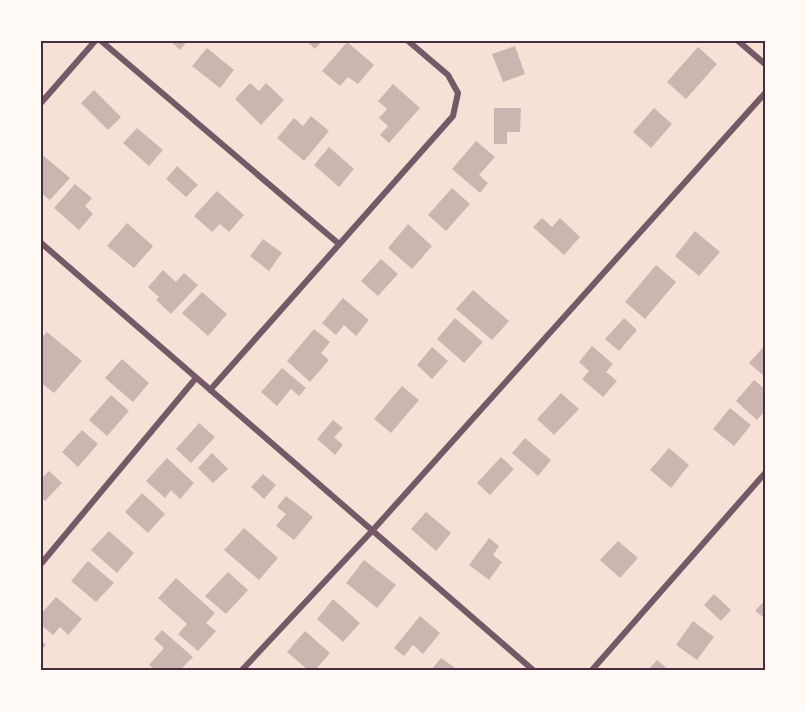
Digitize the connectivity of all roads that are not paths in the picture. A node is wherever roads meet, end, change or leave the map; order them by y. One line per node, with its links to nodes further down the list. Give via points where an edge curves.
1 (98, 40): 6 (street); 8 (street)
2 (408, 40): 8 (street, via 448,75 458,93 453,116)
3 (737, 40): 4 (street)
4 (765, 65)
5 (765, 92): 12 (street)
6 (40, 104)
7 (40, 242): 9 (street)
8 (339, 244): 10 (street)
9 (196, 378): 10 (street); 13 (street)
10 (210, 390): 12 (street)
11 (765, 472): 16 (street)
12 (372, 531): 14 (street); 15 (street)
13 (40, 565)
14 (242, 670)
15 (533, 670)
16 (592, 670)

